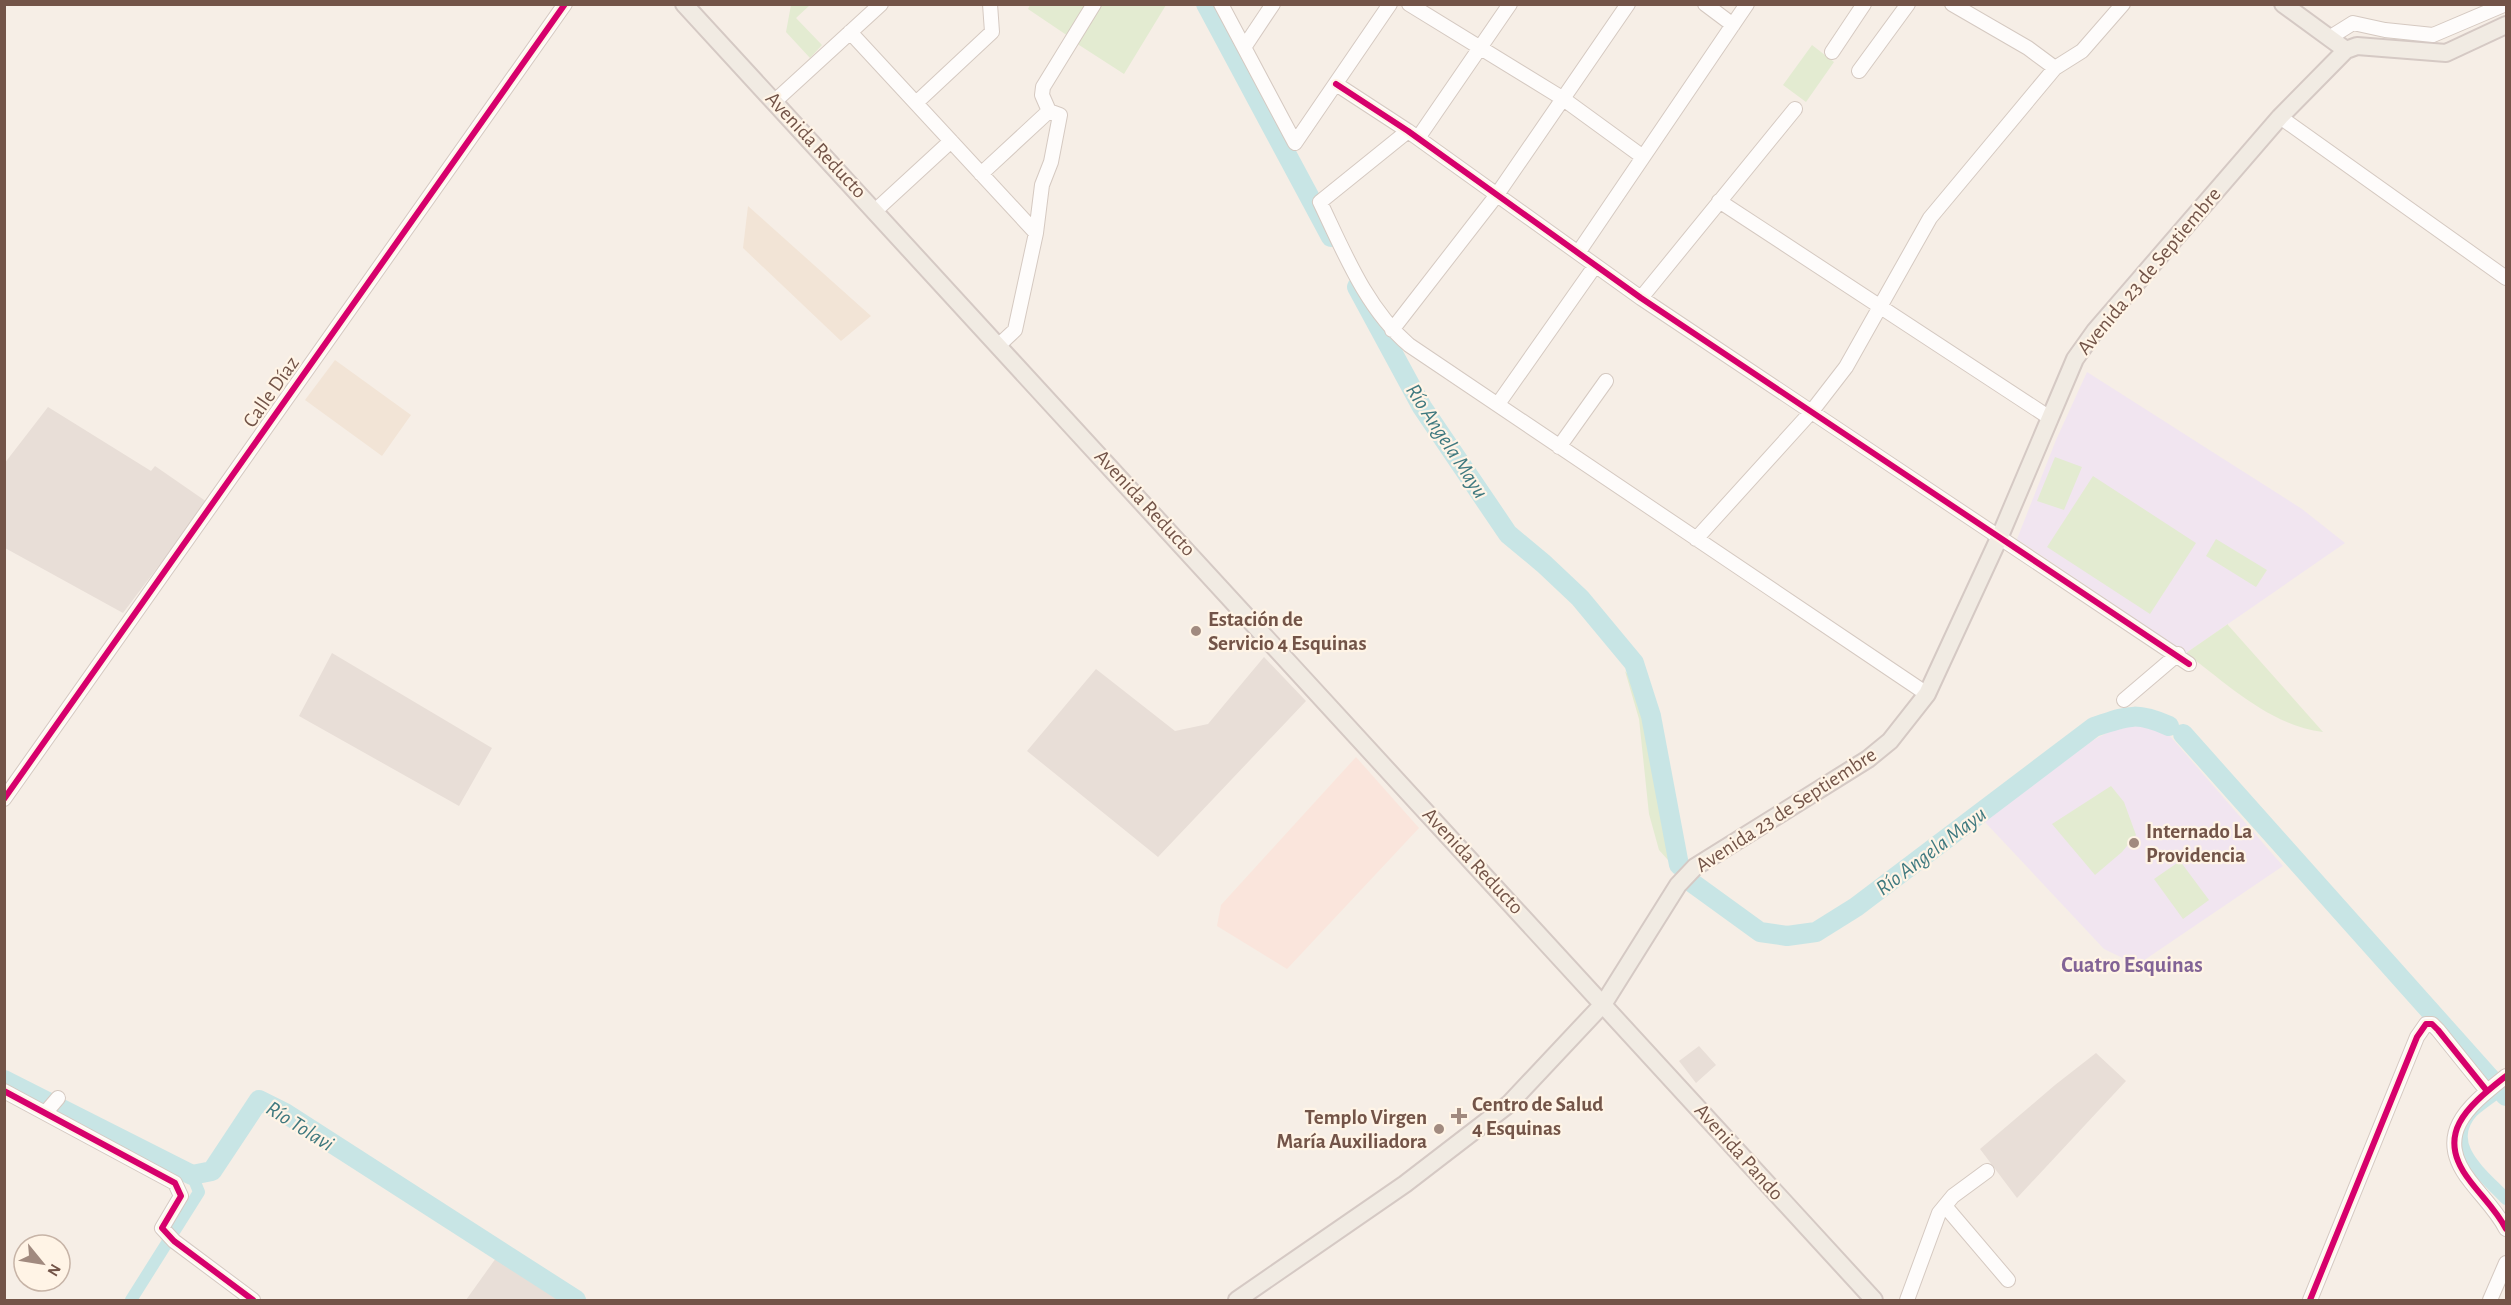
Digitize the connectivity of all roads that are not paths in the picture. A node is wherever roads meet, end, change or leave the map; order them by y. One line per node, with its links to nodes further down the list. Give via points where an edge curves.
1 (565, 4): 63 (street, Calle Díaz)
2 (684, 4): 32 (main road, Avenida Reducto)
3 (881, 4): 22 (street)
4 (990, 4): 33 (street, via 992,32)
5 (1094, 4): 35 (street, via 1043,87)
6 (1221, 4): 24 (street)
7 (1273, 4): 24 (street)
8 (1390, 4): 30 (street)
9 (1409, 4): 25 (street)
10 (1510, 4): 25 (street)
11 (1628, 4): 31 (street)
12 (1705, 4): 20 (street)
13 (1747, 4): 20 (street)
14 (1864, 4): 27 (street)
15 (1908, 4): 29 (street)
16 (1952, 4): 28 (street)
17 (2122, 4): 28 (street, via 2082,51)
18 (2283, 4): 23 (main road)
19 (2506, 4): 23 (street, via 2433,35 2353,23)
20 (1733, 24): 39 (street)
21 (2506, 25): 26 (main road, via 2446,53 2357,46)
22 (850, 32): 32 (street); 33 (street)
23 (2329, 38): 26 (main road)
24 (1245, 46): 30 (street, via 1295,143)
25 (1481, 46): 31 (street); 37 (street)
26 (2346, 50): 36 (main road, Avenida 23 de Septiembre)
27 (1832, 52)
28 (2055, 68): 49 (street, via 1930,218)
29 (1859, 71)
30 (1336, 84): 37 (street)
31 (1562, 98): 39 (street); 41 (street)
32 (775, 101): 43 (main road, Avenida Reducto)
33 (916, 103): 38 (street)
34 (1795, 109): 42 (street)
35 (1049, 111): 40 (street); 44 (street, via 1060,115 1042,185)
36 (2280, 117): 47 (street); 55 (main road, Avenida 23 de Septiembre, via 2095,331 2075,359)
37 (1413, 134): 41 (street); 50 (street, via 1320,202 1352,269)
38 (951, 141): 40 (street); 43 (street)
39 (1643, 157): 45 (street)
40 (981, 174): 44 (street)
41 (1496, 196): 45 (street); 50 (street)
42 (1719, 201): 48 (street); 49 (street)
43 (876, 210): 51 (main road, Avenida Reducto)
44 (1036, 232): 51 (street, via 1015,330)
45 (1578, 253): 46 (street)
46 (1595, 266): 48 (street); 53 (street)
47 (2506, 278)
48 (1641, 298): 54 (street)
49 (1880, 306): 54 (street, via 1846,367); 55 (street)
50 (1392, 330): 53 (street)
51 (999, 345): 64 (main road, Avenida Reducto)
52 (1606, 381): 56 (street)
53 (1498, 404): 56 (street)
54 (1812, 411): 57 (street); 58 (street)
55 (2050, 418): 57 (main road, Avenida 23 de Septiembre)
56 (1559, 447): 58 (street)
57 (2000, 536): 59 (street); 61 (main road, Avenida 23 de Septiembre)
58 (1696, 539): 61 (street)
59 (2178, 654): 60 (street); 62 (street)
60 (2189, 664)
61 (1927, 694): 64 (main road, Avenida 23 de Septiembre, via 1890,741 1868,759 1695,867 1678,885)
62 (2124, 700)
63 (4, 799)
64 (1604, 1003): 74 (main road, Avenida 23 de Septiembre, via 1509,1104 1405,1184); 75 (main road, Avenida Pando)
65 (2506, 1076): 67 (street)
66 (4, 1091): 73 (street, via 51,1106 175,1183 180,1196 162,1228)
67 (2487, 1091): 70 (street, via 2464,1112 2452,1145 2467,1178); 77 (street, via 2438,1030 2426,1024 2417,1037)
68 (1987, 1171): 69 (street)
69 (1945, 1206): 72 (street); 76 (street)
70 (2506, 1229)
71 (2506, 1263): 78 (street)
72 (2008, 1280)
73 (253, 1300)
74 (1237, 1300)
75 (1874, 1300)
76 (1907, 1300)
77 (2310, 1300)
78 (2490, 1300)

